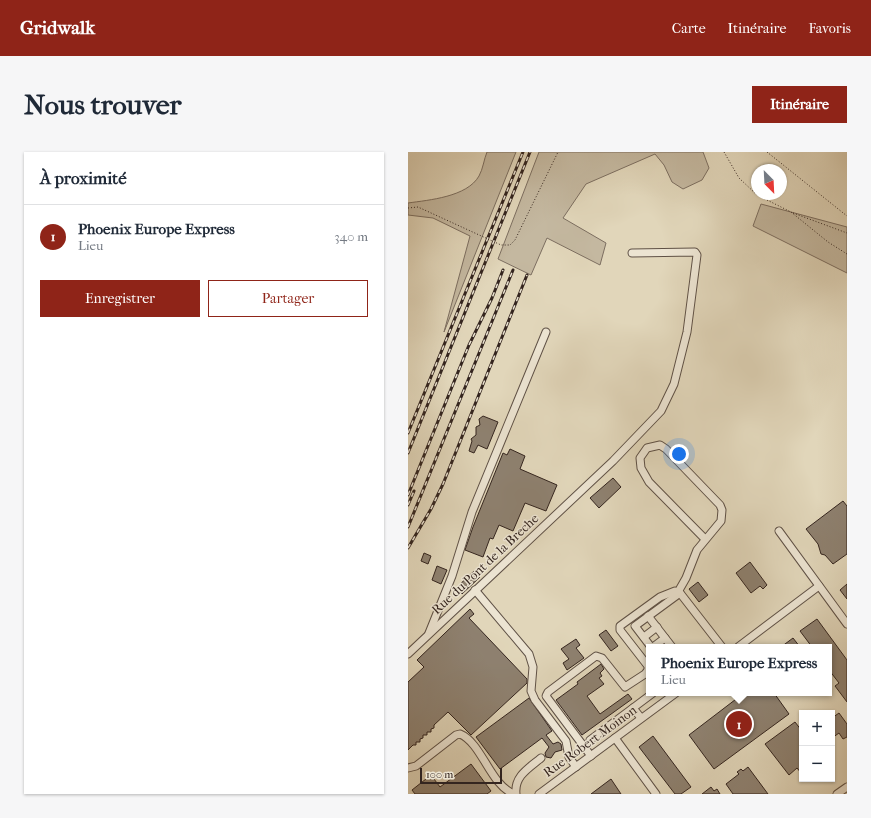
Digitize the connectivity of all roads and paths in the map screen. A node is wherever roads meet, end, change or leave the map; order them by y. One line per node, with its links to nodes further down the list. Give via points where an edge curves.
1 (558, 152): 4 (path, via 515,240 510,245 501,245 418,207)
2 (724, 152): 5 (path, via 739,178 757,195)
3 (767, 152): 6 (path)
4 (408, 208)
5 (791, 212): 7 (path); 9 (path)
6 (847, 216)
7 (847, 233)
8 (632, 253): 14 (street, Rue du Pont de la Breche, via 695,252 697,255 687,332 674,384 662,411)
9 (847, 254)
10 (546, 332): 19 (street, via 472,512 452,576)
11 (779, 531): 13 (street)
12 (705, 539): 12 (street, via 721,521 720,505 666,448 660,445 647,448 640,458 643,473); 15 (street, via 697,550)
13 (820, 586): 17 (street); 26 (street)
14 (476, 590): 19 (street, Rue du Pont de la Breche); 38 (street, via 529,654 533,667 530,683 533,695 566,741 570,757)
15 (679, 592): 16 (street); 25 (street); 28 (street, via 669,592 660,597 620,626 620,630)
16 (648, 616): 18 (street); 20 (street, via 636,626)
17 (847, 624)
18 (657, 627): 20 (street); 21 (street)
19 (428, 635): 27 (street, Rue du Pont de la Breche)
20 (644, 637): 22 (street)
21 (665, 638): 23 (street); 24 (street)
22 (650, 644)
23 (656, 644)
24 (670, 644)
25 (720, 644)
26 (742, 644)
27 (408, 654)
28 (646, 663)
29 (646, 673): 36 (street, via 625,687 602,658 596,656 548,692 548,701)
30 (649, 696): 32 (street)
31 (672, 696): 33 (street, Rue Robert Moinon)
32 (633, 708): 33 (street); 35 (street)
33 (641, 718): 34 (street, Rue Robert Moinon)
34 (615, 738): 36 (street, Rue Robert Moinon); 43 (street)
35 (590, 740)
36 (591, 756): 38 (street, Rue Robert Moinon)
37 (541, 758): 41 (street, via 522,773)
38 (576, 767): 42 (street, Rue Robert Moinon)
39 (408, 768): 41 (street, via 416,766 456,734 460,734 469,741 502,787)
40 (847, 787): 44 (street)
41 (515, 794)
42 (539, 794)
43 (656, 794)
44 (836, 794)

